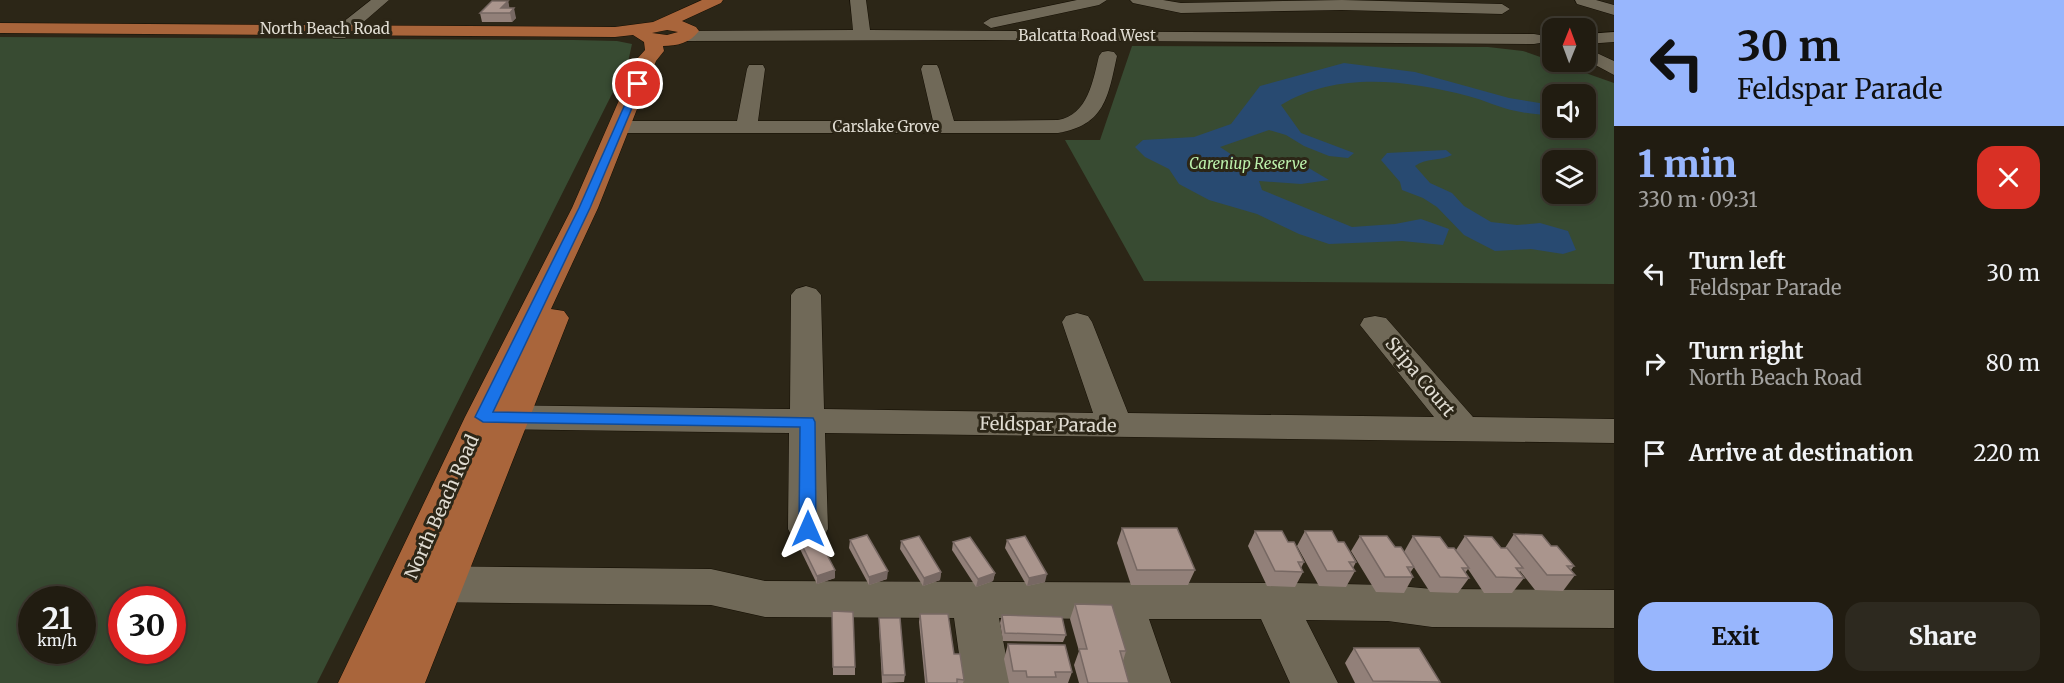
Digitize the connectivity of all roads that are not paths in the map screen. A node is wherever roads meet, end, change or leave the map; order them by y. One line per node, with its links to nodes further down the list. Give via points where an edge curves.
1 (381, 0): 11 (street)
2 (715, 0): 12 (main road)
3 (724, 0): 12 (main road, via 711,12)
4 (858, 0): 13 (street)
5 (1138, 0): 6 (street, via 1180,8 1342,5 1507,12)
6 (1486, 0)
7 (1088, 1): 14 (street, via 992,22 980,29)
8 (1582, 1): 9 (street)
9 (1614, 10)
10 (0, 30): 11 (main road, North Beach Road)
11 (342, 32): 12 (main road, North Beach Road)
12 (666, 33): 13 (street, Balcatta Road West); 28 (main road, North Beach Road)
13 (862, 35): 14 (street, Balcatta Road West)
14 (982, 35): 17 (street, Balcatta Road West)
15 (1614, 37): 16 (street)
16 (1596, 38)
17 (1542, 41)
18 (1614, 42): 19 (street)
19 (1596, 43)
20 (1108, 56): 29 (street, Carslake Grove, via 1087,115 1072,124 1046,128)
21 (1596, 59): 25 (street)
22 (1596, 66): 26 (street)
23 (756, 69): 27 (street)
24 (930, 69): 29 (street)
25 (1614, 69)
26 (1614, 73)
27 (747, 126): 28 (street, Carslake Grove); 29 (street, Carslake Grove)
28 (628, 127): 33 (main road, North Beach Road, via 595,227)
29 (945, 127)
30 (806, 295): 34 (street)
31 (1077, 322): 35 (street)
32 (1375, 325): 36 (street, Stipa Court)
33 (497, 417): 34 (street, Feldspar Parade); 39 (main road, North Beach Road)
34 (808, 422): 35 (street, Feldspar Parade); 38 (street)
35 (1115, 426): 36 (street, Feldspar Parade)
36 (1464, 430): 37 (street, Feldspar Parade)
37 (1614, 431)
38 (808, 529)
39 (426, 584): 40 (street, via 711,587 765,598); 44 (main road, North Beach Road); 45 (main road, North Beach Road)
40 (974, 601): 42 (street); 46 (street)
41 (1274, 601): 42 (street); 43 (street, via 1388,603 1432,608); 48 (street)
42 (1122, 602): 47 (street)
43 (1614, 609)
44 (363, 683)
45 (400, 683)
46 (987, 683)
47 (1147, 683)
48 (1314, 683)

